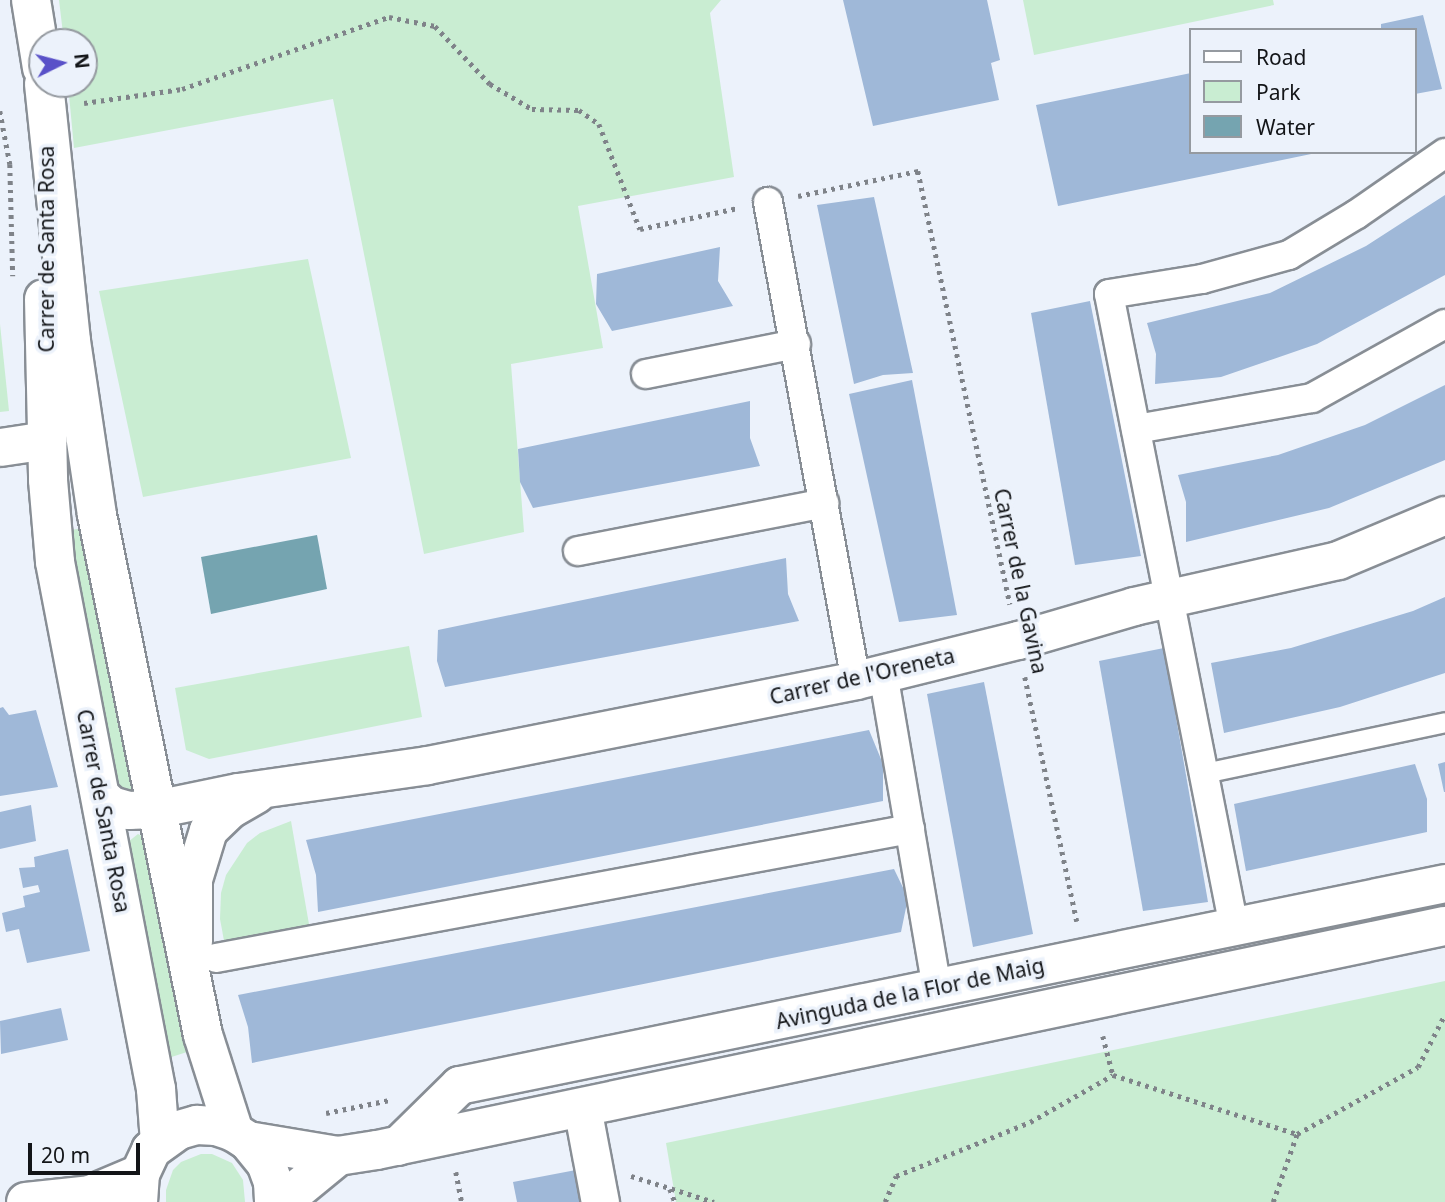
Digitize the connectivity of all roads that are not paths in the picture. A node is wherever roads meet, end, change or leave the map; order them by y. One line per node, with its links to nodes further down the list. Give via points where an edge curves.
1 (31, 0): 2 (main road)
2 (36, 28)
3 (45, 98): 4 (main road)
4 (48, 122): 11 (main road, Carrer de Santa Rosa, via 43,250); 22 (main road, Carrer de Santa Rosa, via 82,426)
5 (1445, 153): 10 (street, via 1289,255 1202,279 1109,294)
6 (768, 202): 8 (street)
7 (1445, 324): 10 (street, via 1312,398)
8 (796, 344): 9 (street); 13 (street)
9 (646, 374)
10 (1136, 429): 16 (street)
11 (47, 440): 12 (street); 21 (main road, Carrer de Santa Rosa, via 55,562)
12 (0, 447)
13 (824, 503): 15 (street); 17 (street)
14 (1445, 515): 16 (street, Carrer de l'Oreneta, via 1338,560)
15 (578, 551)
16 (1170, 598): 17 (street, Carrer de l'Oreneta); 19 (street)
17 (869, 676): 20 (street, Carrer de l'Oreneta, via 427,765); 23 (street)
18 (1445, 722): 19 (lane)
19 (1204, 773): 26 (street)
20 (267, 788): 22 (street, Carrer de l'Oreneta); 29 (street, Carrer de l'Oreneta, via 230,808 208,830 194,879)
21 (101, 796): 22 (street, Carrer de l'Oreneta, via 128,810); 32 (main road, Carrer de Santa Rosa, via 156,1089)
22 (155, 809): 29 (main road, Carrer de Santa Rosa)
23 (910, 829): 27 (street); 28 (street)
24 (1445, 883): 26 (street, Avinguda de la Flor de Maig)
25 (1445, 926): 30 (main road, Avinguda de la Flor de Maig)
26 (1234, 927): 28 (street, Avinguda de la Flor de Maig)
27 (216, 958)
28 (937, 988): 33 (street, Avinguda de la Flor de Maig, via 459,1085)
29 (195, 998): 31 (main road, Carrer de Santa Rosa, via 215,1078)
30 (582, 1107): 33 (main road, Avinguda de la Flor de Maig); 40 (street)
31 (241, 1137): 32 (main road, via 216,1125 197,1125); 34 (main road); 38 (main road, Carrer de Santa Rosa, via 267,1163)
32 (160, 1142): 35 (main road, via 143,1163)
33 (397, 1146): 34 (main road, Avinguda de la Flor de Maig)
34 (338, 1156): 39 (main road)
35 (139, 1188): 36 (main road)
36 (97, 1198): 37 (main road)
37 (26, 1202)
38 (274, 1202)
39 (282, 1202)
40 (600, 1202)

